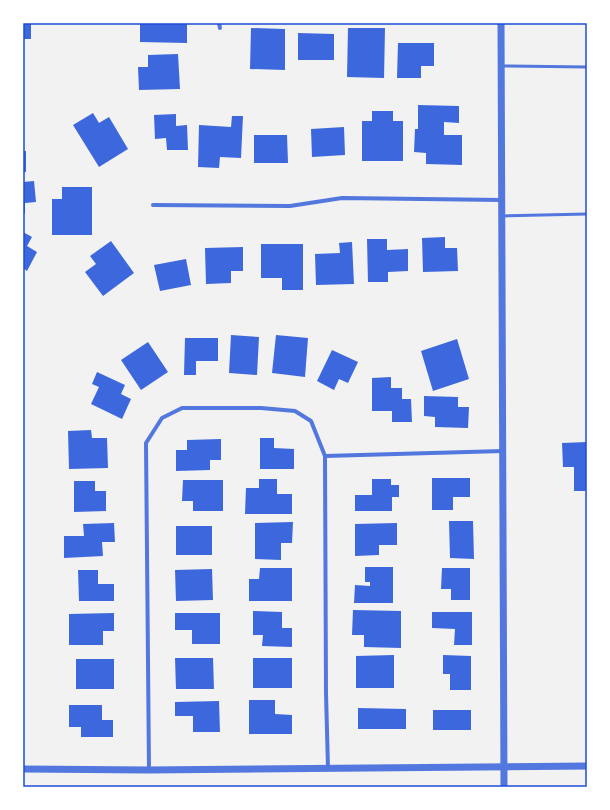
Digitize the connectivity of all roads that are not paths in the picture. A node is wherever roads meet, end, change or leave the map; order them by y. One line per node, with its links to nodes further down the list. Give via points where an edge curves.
1 (220, 23): 3 (street)
2 (501, 23): 4 (street)
3 (220, 28)
4 (501, 66): 5 (lane); 6 (street)
5 (587, 67)
6 (502, 200): 7 (street, via 342,198 290,206); 9 (street)
7 (153, 205)
8 (587, 214): 9 (lane)
9 (502, 216): 10 (street)
10 (503, 451): 11 (street); 13 (street)
11 (325, 456): 14 (street); 16 (street, via 311,421 295,411 260,408 182,408 162,418 146,443)
12 (587, 766): 13 (street)
13 (504, 767): 14 (street); 17 (street)
14 (328, 768): 16 (street)
15 (23, 769): 16 (street)
16 (149, 770)
17 (504, 787)

